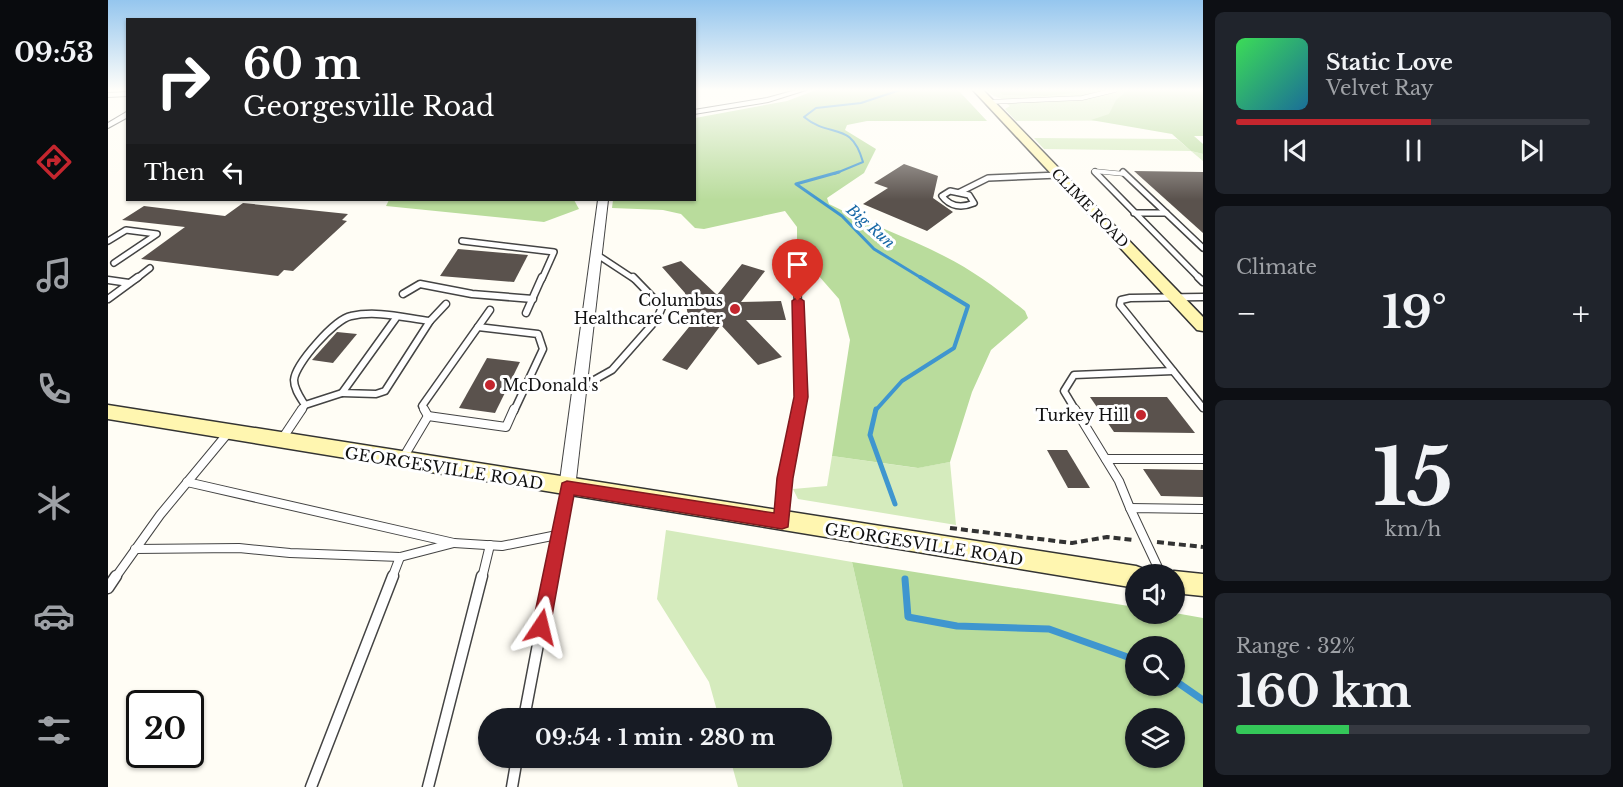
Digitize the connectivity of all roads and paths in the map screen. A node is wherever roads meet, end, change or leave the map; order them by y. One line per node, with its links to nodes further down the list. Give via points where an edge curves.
1 (1013, 127): 2 (main road, CLIME ROAD)
2 (1059, 175): 3 (lane, via 988,178); 18 (main road, CLIME ROAD)
3 (960, 192): 3 (lane, via 974,203 958,206 942,198 946,192)
4 (603, 201): 10 (street)
5 (1134, 213): 6 (lane); 6 (lane, via 1094,171 1123,172); 15 (lane)
6 (1166, 213): 9 (lane)
7 (108, 241): 11 (lane, via 126,230 157,234)
8 (462, 241): 21 (lane, via 554,252)
9 (1203, 248)
10 (597, 254): 30 (street); 30 (lane, via 630,272 662,307 657,319 612,370)
11 (114, 263)
12 (150, 268): 16 (lane)
13 (797, 277): 45 (lane, via 801,397 785,478)
14 (108, 280): 16 (lane)
15 (1203, 282)
16 (129, 283): 20 (lane)
17 (403, 294): 21 (lane, via 420,284 472,294)
18 (1174, 296): 19 (lane); 27 (main road, CLIME ROAD); 29 (lane, via 1130,298 1121,300 1120,305)
19 (1203, 297)
20 (108, 299)
21 (533, 299): 24 (lane)
22 (446, 304): 26 (lane)
23 (490, 310): 28 (lane)
24 (526, 313)
25 (396, 318): 26 (lane); 31 (lane); 32 (lane, via 361,314 343,318 325,334 294,377 295,388)
26 (430, 321): 31 (lane, via 386,391)
27 (1203, 326)
28 (478, 327): 35 (lane, via 422,406); 35 (lane, via 538,334 543,349 506,428)
29 (1173, 371): 33 (lane); 38 (lane, via 1074,375 1064,392)
30 (580, 388): 42 (street)
31 (342, 393): 32 (lane)
32 (305, 405): 37 (lane)
33 (1203, 408)
34 (108, 412): 36 (main road, GEORGESVILLE ROAD)
35 (428, 416): 40 (lane)
36 (228, 433): 37 (main road, GEORGESVILLE ROAD); 41 (lane)
37 (280, 441): 40 (main road, GEORGESVILLE ROAD)
38 (1106, 459): 39 (lane); 43 (lane)
39 (1203, 459)
40 (401, 460): 42 (main road, GEORGESVILLE ROAD)
41 (187, 482): 49 (lane); 52 (lane)
42 (567, 488): 45 (main road, GEORGESVILLE ROAD); 47 (lane)
43 (1130, 508): 44 (lane); 48 (lane)
44 (1203, 509)
45 (782, 522): 55 (main road, GEORGESVILLE ROAD)
46 (950, 528): 48 (path, via 1072,543 1107,537)
47 (557, 535): 50 (lane); 59 (lane)
48 (1146, 541): 51 (path); 54 (lane)
49 (454, 543): 50 (lane); 53 (lane)
50 (490, 545): 62 (lane)
51 (1203, 547)
52 (135, 549): 53 (lane, via 238,548); 58 (lane)
53 (400, 557): 61 (lane)
54 (1156, 564)
55 (1125, 575)
56 (1185, 583): 57 (main road)
57 (1203, 585)
58 (108, 588)
59 (526, 708)
60 (515, 768): 63 (lane)
61 (311, 787)
62 (428, 787)
63 (512, 787)

